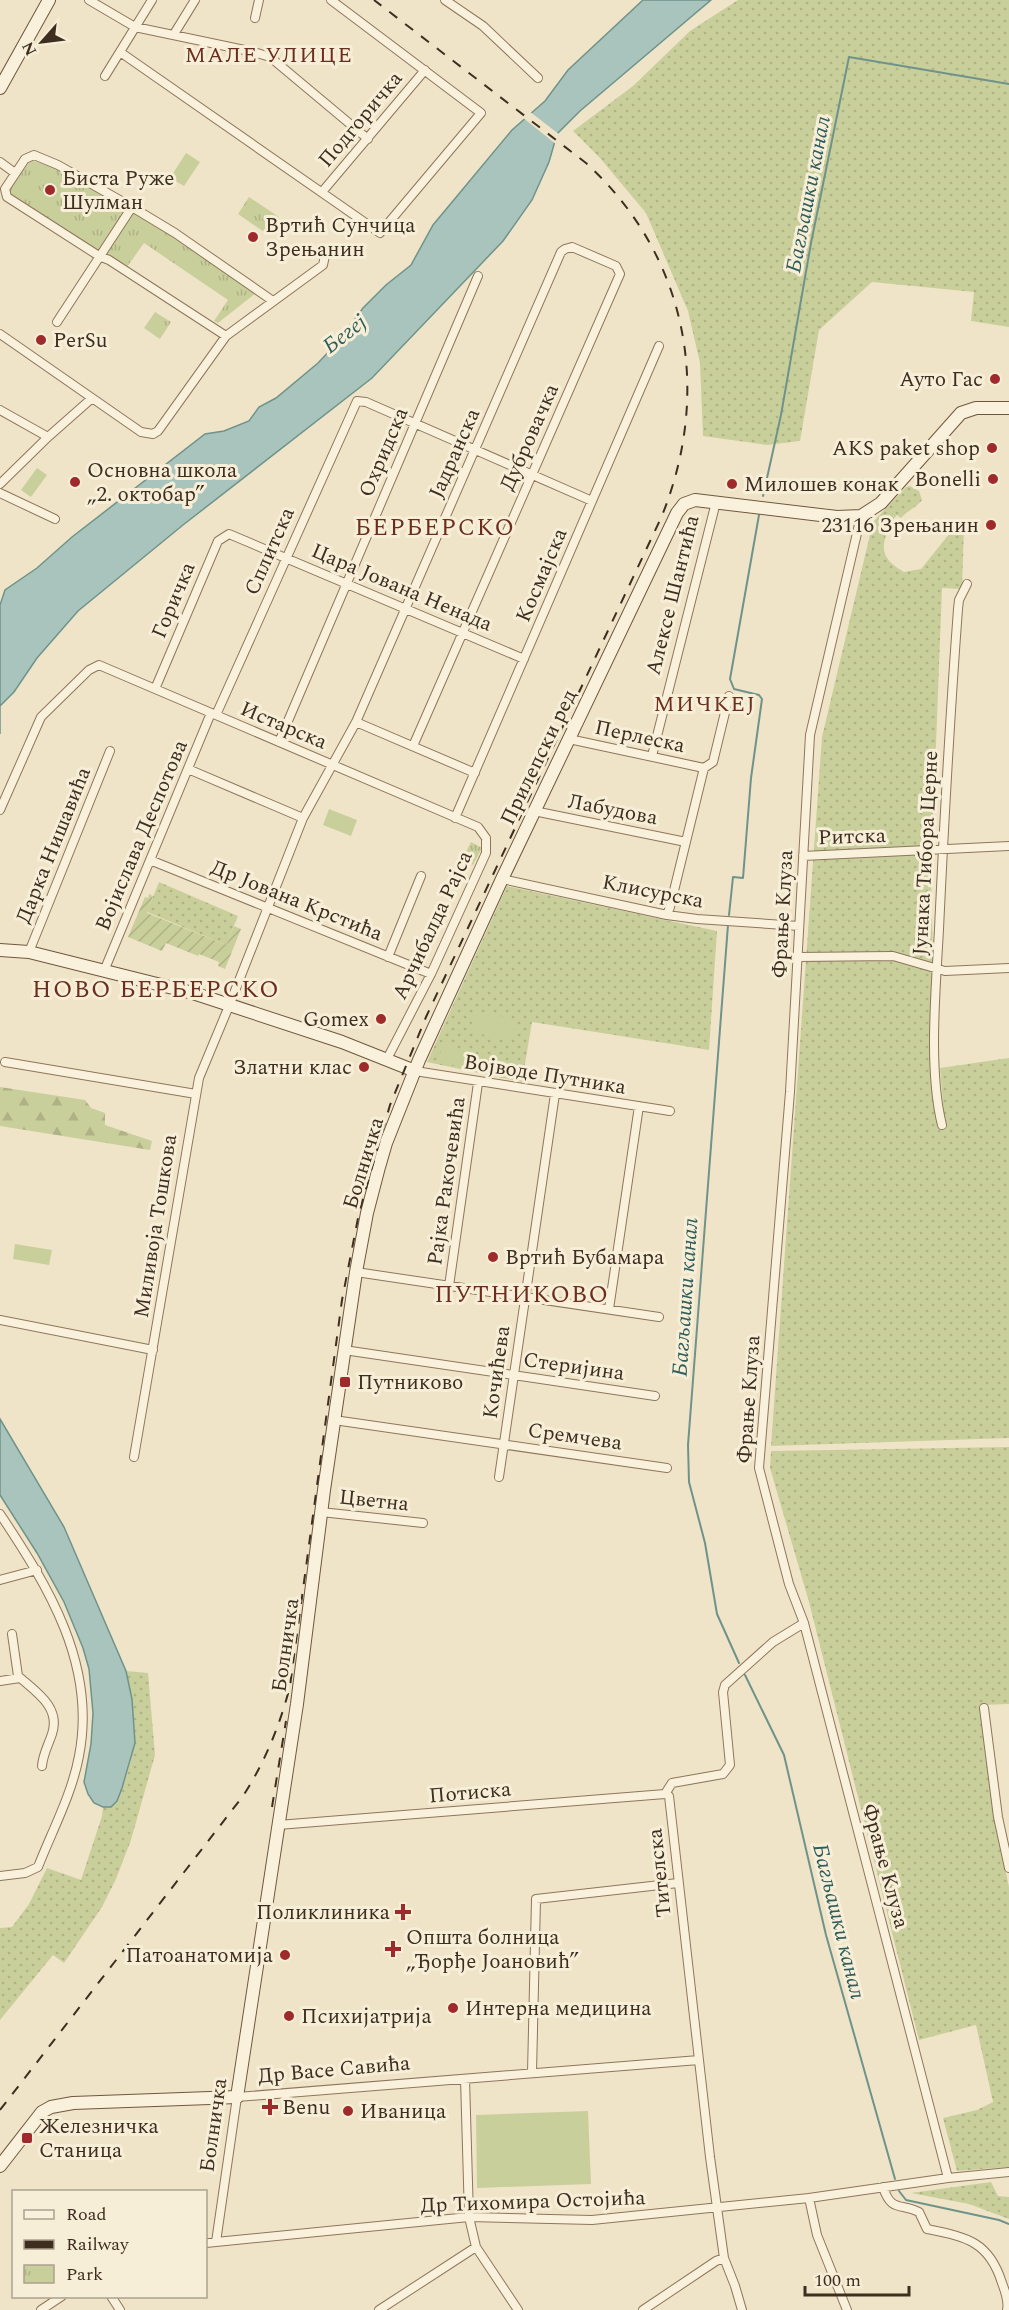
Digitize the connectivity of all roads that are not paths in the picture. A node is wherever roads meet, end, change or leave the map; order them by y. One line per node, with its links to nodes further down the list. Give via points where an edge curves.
1 (49, 0): 15 (street)
2 (89, 0): 9 (street)
3 (152, 0): 9 (street)
4 (195, 0): 10 (street)
5 (259, 0): 8 (street)
6 (331, 0): 12 (street)
7 (445, 0): 14 (street, via 483,26)
8 (255, 18)
9 (135, 27): 10 (street); 11 (street)
10 (174, 34): 16 (street, via 270,57)
11 (120, 52): 13 (street); 19 (street)
12 (425, 70): 16 (street, Подгоричка); 19 (street, via 482,114 380,233)
13 (105, 76)
14 (538, 78)
15 (0, 88)
16 (368, 139): 19 (street, Подгоричка)
17 (0, 162): 18 (street)
18 (15, 173): 20 (street, via 25,159 34,155); 22 (street, via 5,189 7,197)
19 (322, 192)
20 (132, 207): 22 (street); 25 (street, via 175,232)
21 (326, 251): 25 (street, via 323,265)
22 (99, 256): 26 (street); 28 (street)
23 (620, 274): 35 (street, Јадранска, via 616,266 572,247 561,252); 36 (street, Дубровачка)
24 (478, 276): 33 (street, Охридска)
25 (273, 301): 28 (street)
26 (57, 322)
27 (0, 334): 30 (street)
28 (226, 336): 30 (street, via 158,431 141,432)
29 (659, 346): 39 (street, Космајска)
30 (91, 399): 34 (street)
31 (1009, 408): 41 (street, via 961,413 881,503)
32 (0, 410): 34 (street)
33 (414, 423): 35 (street); 44 (street, Сплитска, via 366,402 356,403); 45 (street, Охридска)
34 (48, 436): 37 (street)
35 (474, 450): 36 (street); 47 (street, Јадранска)
36 (532, 475): 39 (street); 48 (street, Дубровачка)
37 (0, 484)
38 (0, 493): 42 (street)
39 (592, 501): 49 (street, Космајска)
40 (716, 502): 41 (street, Алексе Шантића, via 843,518); 54 (street, Прилепски ред, via 690,501 679,510); 58 (street, Алексе Шантића)
41 (861, 516): 70 (street, Фрање Клуза, via 810,735)
42 (55, 519)
43 (232, 535): 44 (street, Цара Јована Ненада); 50 (street, Горичка, via 218,541)
44 (286, 558): 45 (street, Цара Јована Ненада); 52 (street, Сплитска)
45 (346, 583): 47 (street, Цара Јована Ненада); 55 (street, Охридска)
46 (967, 584): 69 (street, Јунака Тибора Церне, via 958,609)
47 (405, 609): 48 (street, Цара Јована Ненада); 53 (street, Јадранска)
48 (463, 633): 49 (street, Цара Јована Ненада); 56 (street, Дубровачка)
49 (524, 659): 62 (street, Космајска)
50 (155, 689): 52 (street, Истарска); 63 (street, Истарска, via 99,664 89,670 41,717)
51 (729, 696): 60 (street, via 713,762)
52 (214, 714): 55 (street, Истарска); 61 (street, Војислава Деспотова)
53 (356, 722): 56 (street); 59 (street, Јадранска)
54 (569, 739): 58 (street, Перлеска); 64 (street, Прилепски ред)
55 (279, 742): 59 (street, Истарска)
56 (413, 746): 62 (street)
57 (110, 751): 78 (street, Дарка Нишавића)
58 (652, 756): 60 (street, Перлеска)
59 (333, 765): 65 (street, Јадранска); 66 (street, Истарска)
60 (704, 768): 67 (street)
61 (188, 769): 65 (street); 71 (street, Војислава Деспотова)
62 (475, 773): 66 (street, Космајска)
63 (0, 810)
64 (534, 812): 67 (street, Лабудова); 73 (street, Прилепски ред)
65 (303, 818): 74 (street, Јадранска)
66 (455, 818): 84 (street, Арчибалда Рајса, via 482,830 487,848)
67 (686, 842): 75 (street)
68 (1009, 846): 69 (street, Ритска)
69 (943, 850): 70 (street, Ритска); 83 (street, Јунака Тибора Церне)
70 (803, 855): 76 (street, Фрање Клуза)
71 (150, 860): 74 (street, Др Јована Крстића); 82 (street, Војислава Деспотова)
72 (421, 876): 79 (street, Арчибалда Рајса)
73 (502, 879): 75 (street, Клисурска); 88 (street, Прилепски ред)
74 (268, 908): 79 (street, Др Јована Крстића); 85 (street, Миливоја Тошкова)
75 (667, 915): 76 (street, Клисурска)
76 (799, 926): 80 (street, Фрање Клуза)
77 (0, 950): 78 (street)
78 (29, 952): 82 (street)
79 (388, 957): 84 (street, Др Јована Крстића)
80 (798, 957): 83 (street, via 893,956); 115 (street, Фрање Клуза, via 759,1468 789,1584)
81 (1009, 968): 83 (street)
82 (104, 970): 85 (street)
83 (937, 970): 94 (street, Јунака Тибора Церне, via 935,1054)
84 (431, 974): 86 (street, Арчибалда Рајса)
85 (229, 1006): 86 (street); 90 (street, Миливоја Тошкова)
86 (387, 1059): 88 (street)
87 (5, 1062): 90 (street)
88 (417, 1066): 89 (street, Војводе Путника); 95 (street, Болничка, via 382,1156)
89 (478, 1083): 91 (street, Војводе Путника); 96 (street, Рајка Ракочевића)
90 (196, 1094): 101 (street, Миливоја Тошкова)
91 (555, 1094): 92 (street, Војводе Путника); 97 (street, Кочићева)
92 (639, 1106): 93 (street, Војводе Путника); 98 (street)
93 (670, 1111)
94 (942, 1125)
95 (356, 1272): 96 (street); 102 (street, Болничка)
96 (449, 1286): 97 (street)
97 (525, 1297): 98 (street); 103 (street, Кочићева)
98 (609, 1309): 99 (street)
99 (659, 1317)
100 (0, 1320): 101 (street)
101 (153, 1350): 107 (street, Миливоја Тошкова)
102 (344, 1350): 103 (street, Стеријина); 105 (street, Болничка)
103 (514, 1375): 104 (street, Стеријина); 106 (street, Кочићева)
104 (656, 1396)
105 (334, 1420): 106 (street, Сремчева); 110 (street, Болничка)
106 (504, 1444): 108 (street, Сремчева); 109 (street, Кочићева)
107 (134, 1457)
108 (667, 1468)
109 (499, 1477)
110 (321, 1512): 112 (street, Цветна); 122 (street, Болничка)
111 (0, 1514): 113 (street)
112 (423, 1523)
113 (37, 1570): 114 (street); 124 (street, via 61,1617 76,1664 83,1702 80,1755 38,1868)
114 (0, 1580)
115 (804, 1623): 121 (street, via 773,1642 724,1685 728,1770 672,1783); 132 (street, Фрање Клуза)
116 (12, 1634): 117 (street)
117 (20, 1678): 118 (street); 120 (street, via 45,1700 53,1715)
118 (0, 1680)
119 (984, 1708): 123 (street)
120 (42, 1766)
121 (665, 1794): 122 (street, Потиска); 125 (street, Тителска, via 669,1796)
122 (278, 1826): 129 (street, Болничка)
123 (1009, 1868)
124 (0, 1876)
125 (678, 1883): 126 (street, Тителска); 127 (street, via 540,1897 534,1902)
126 (699, 2060): 127 (street, Др Васе Савића); 135 (street, Тителска)
127 (532, 2073): 128 (street, Др Васе Савића)
128 (465, 2079): 129 (street, Др Васе Савића); 136 (street)
129 (237, 2097): 130 (street, Др Васе Савића, via 73,2103 51,2108 39,2115); 137 (street, Болничка)
130 (0, 2166)
131 (1009, 2172): 132 (street)
132 (948, 2178): 133 (street)
133 (883, 2187): 134 (street); 141 (street, via 894,2206 921,2214 925,2228 967,2239 984,2249)
134 (809, 2198): 135 (street); 149 (street, via 817,2235)
135 (718, 2209): 136 (street, Др Тихомира Остојића, via 592,2220); 140 (street, Тителска)
136 (469, 2217): 137 (street, Др Тихомира Остојића); 139 (street)
137 (216, 2242): 138 (street, Др Тихомира Остојића)
138 (207, 2243)
139 (476, 2247): 145 (street); 146 (street)
140 (724, 2258): 147 (street); 148 (street, Тителска)
141 (1007, 2292): 143 (street)
142 (59, 2298): 144 (street)
143 (1008, 2307)
144 (41, 2310)
145 (379, 2310)
146 (518, 2310)
147 (643, 2310)
148 (742, 2310)
149 (847, 2310)

